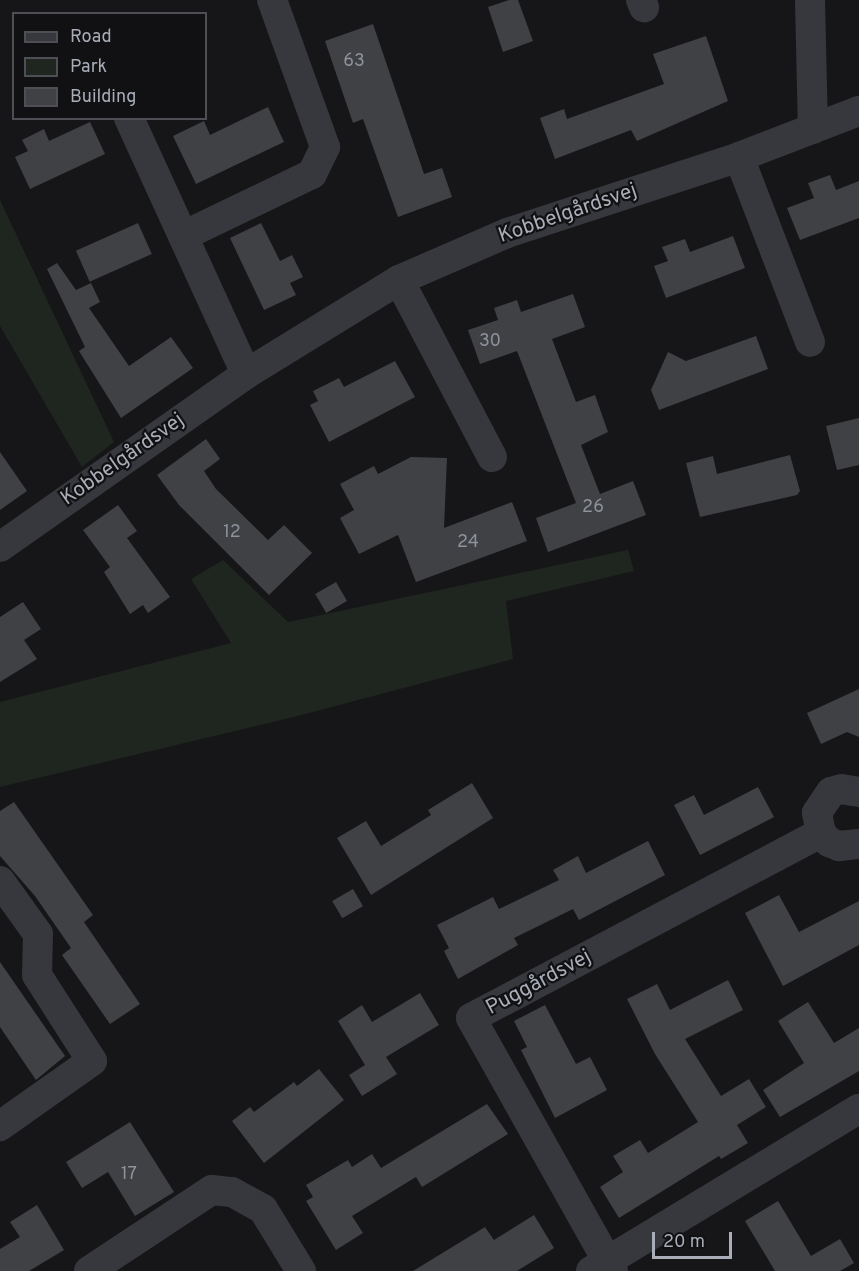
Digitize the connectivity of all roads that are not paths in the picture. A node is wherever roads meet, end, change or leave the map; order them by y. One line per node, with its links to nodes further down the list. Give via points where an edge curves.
1 (272, 0): 7 (street, via 325,147 312,174)
2 (810, 0): 5 (street)
3 (859, 111): 5 (street, Kobbelgårdsvej)
4 (130, 120): 7 (street)
5 (813, 129): 6 (street, Kobbelgårdsvej)
6 (739, 157): 8 (street, Kobbelgårdsvej, via 507,233); 9 (street)
7 (183, 236): 10 (street)
8 (399, 280): 10 (street, Kobbelgårdsvej); 11 (street)
9 (810, 342)
10 (246, 374): 12 (street, Kobbelgårdsvej)
11 (492, 457)
12 (0, 547)
13 (859, 792): 14 (street, via 841,789 827,795 817,813)
14 (821, 833): 15 (street, via 838,846); 19 (street, Puggårdsvej, via 471,1018)
15 (859, 844)
16 (0, 881): 18 (street, via 38,934 37,975 92,1061)
17 (859, 1109): 19 (street, Puggårdsvej)
18 (0, 1126)
19 (604, 1267)
20 (89, 1271): 21 (street, via 212,1190 232,1192 263,1209)
21 (301, 1271)

